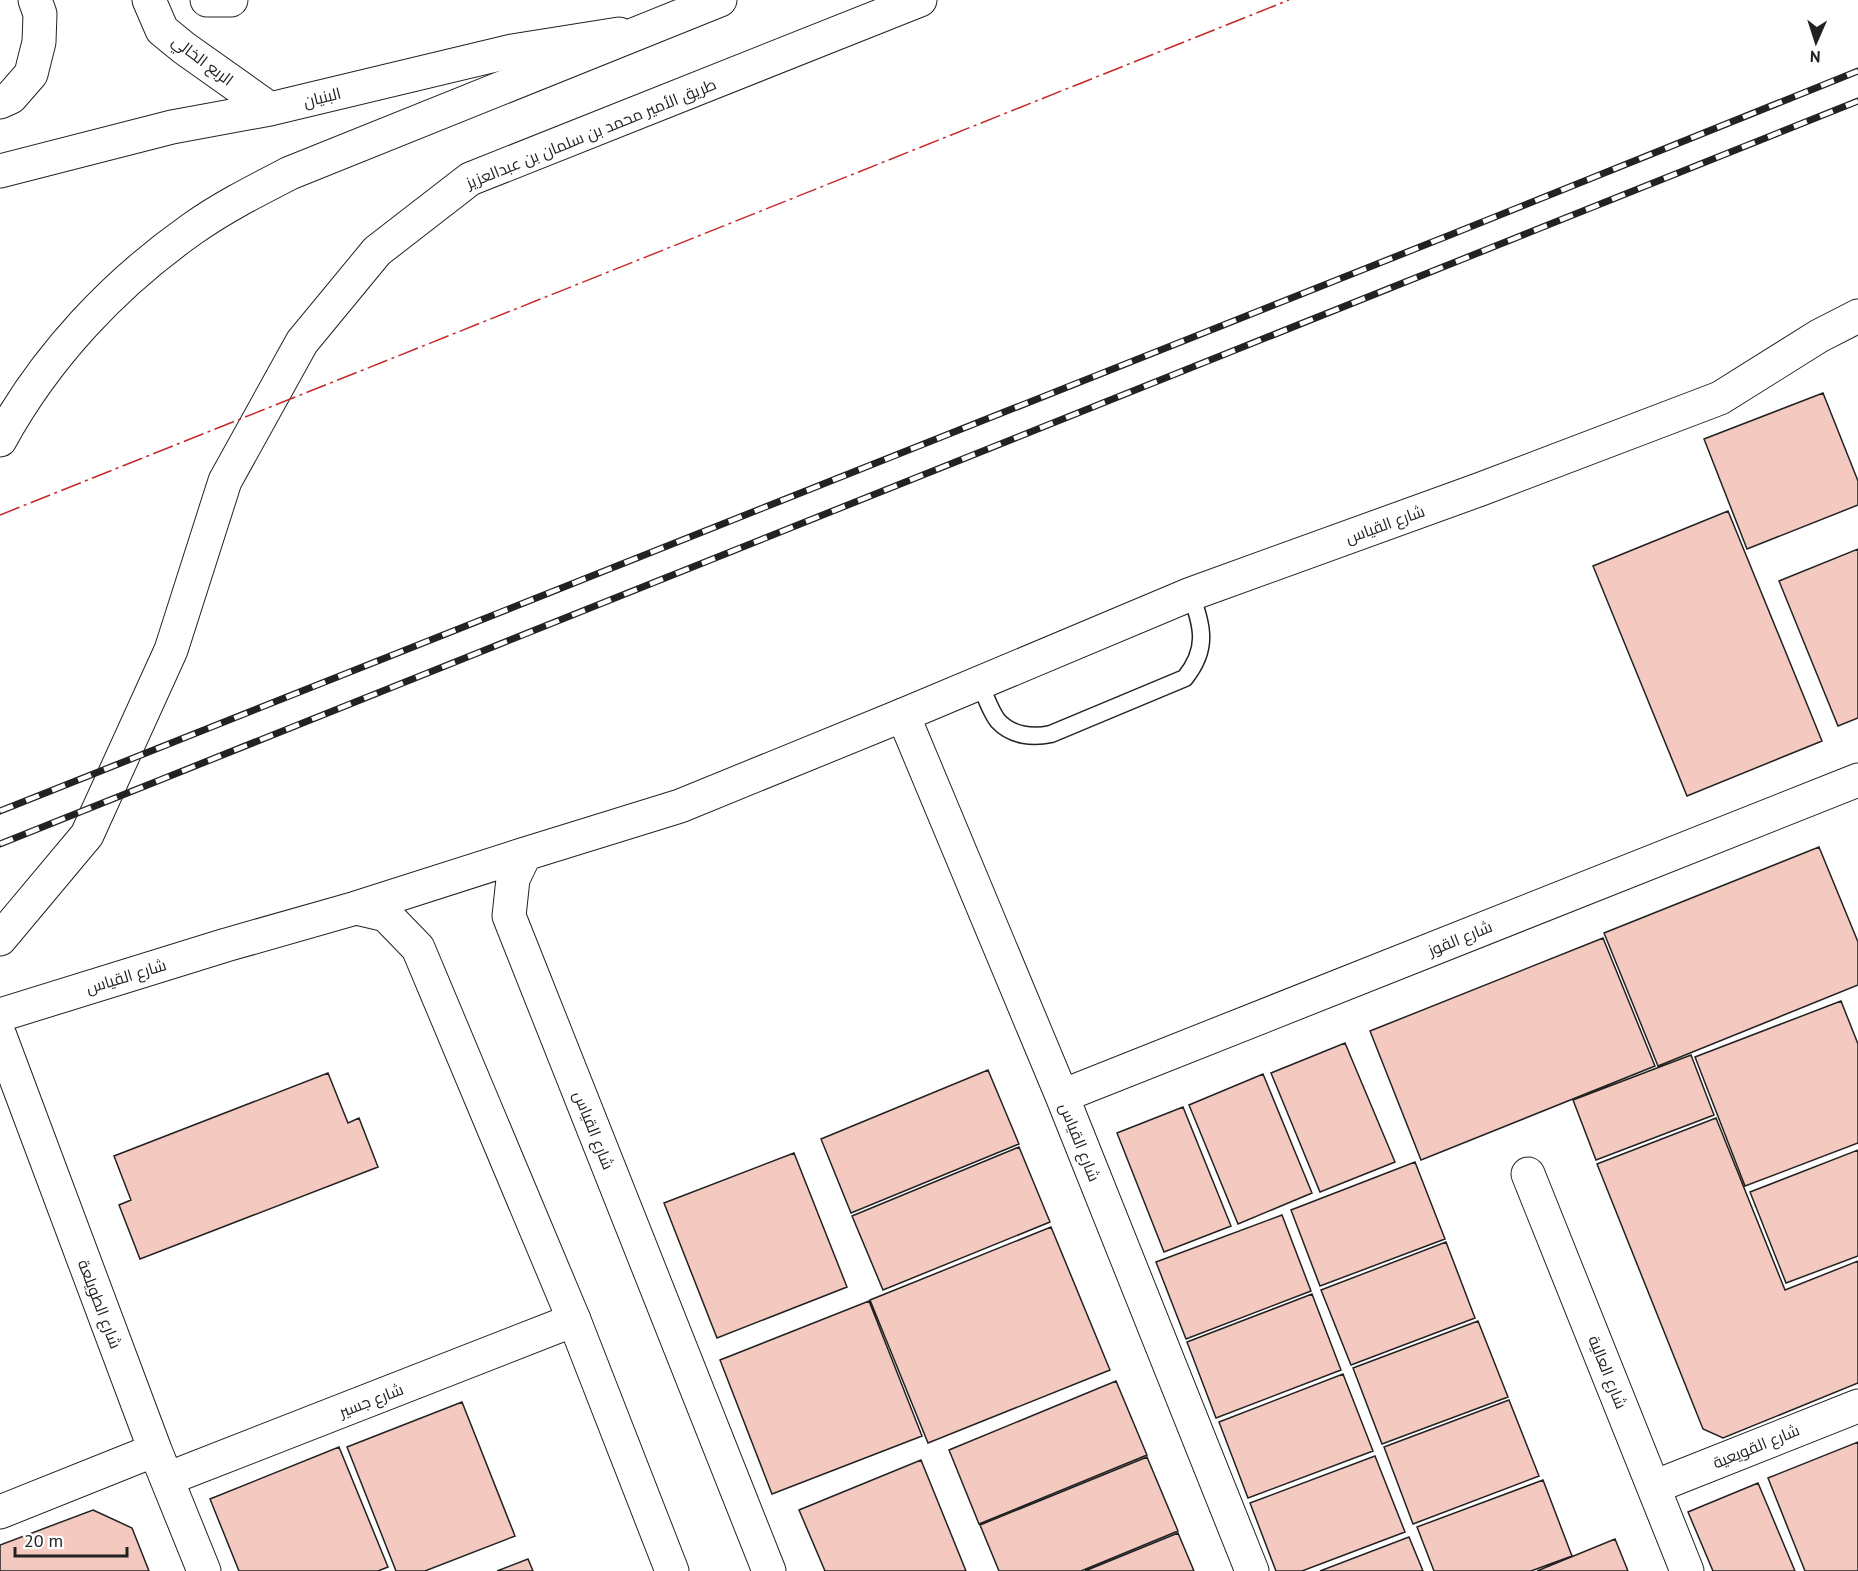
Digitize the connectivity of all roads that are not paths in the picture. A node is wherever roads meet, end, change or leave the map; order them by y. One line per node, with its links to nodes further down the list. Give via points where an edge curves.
1 (35, 0): 8 (street, via 40,14 39,42 31,75 11,97)
2 (149, 0): 9 (street, الربع الخالي, via 162,30)
3 (207, 0): 4 (street)
4 (231, 0)
5 (720, 0): 7 (street)
6 (920, 0): 19 (street, طريق الأمير محمد بن سلمان بن عبدالعزيز, via 470,179 377,251 302,342 225,482 171,650 87,835)
7 (645, 30): 9 (street, البنيان, via 512,51); 12 (street, via 291,173 193,229 149,262 71,338 37,381)
8 (0, 102)
9 (270, 110): 10 (street, البنيان, via 172,127)
10 (0, 171)
11 (1858, 316): 13 (street, شارع القياس, via 1720,398)
12 (0, 440)
13 (1191, 594): 14 (street, شارع القياس); 14 (lane, via 1202,633 1201,647 1185,678 1051,734 1027,736 1006,727 997,720)
14 (979, 682): 15 (street, شارع القياس)
15 (903, 715): 17 (street, شارع القياس, via 680,806); 22 (street, شارع القياس)
16 (1856, 789): 22 (street, شارع القوز)
17 (525, 854): 18 (street, شارع القياس); 31 (street, شارع القياس, via 513,879 509,916)
18 (356, 908): 20 (street, شارع القياس); 24 (street, شارع القياس, via 386,915 418,948)
19 (0, 939)
20 (0, 1015)
21 (0, 1036): 26 (street, شارع الطويلعة)
22 (1062, 1096): 32 (street, شارع القياس)
23 (1528, 1174): 27 (street, شارع العالية)
24 (574, 1320): 26 (street, شارع جسير); 30 (street, شارع القياس)
25 (1858, 1406): 27 (street, شارع القويعية)
26 (161, 1465): 28 (street, شارع جسير); 29 (street, شارع الطويلعة)
27 (1654, 1487): 33 (street, شارع العالية)
28 (0, 1512)
29 (204, 1571)
30 (672, 1571)
31 (769, 1571)
32 (1252, 1571)
33 (1687, 1571)

